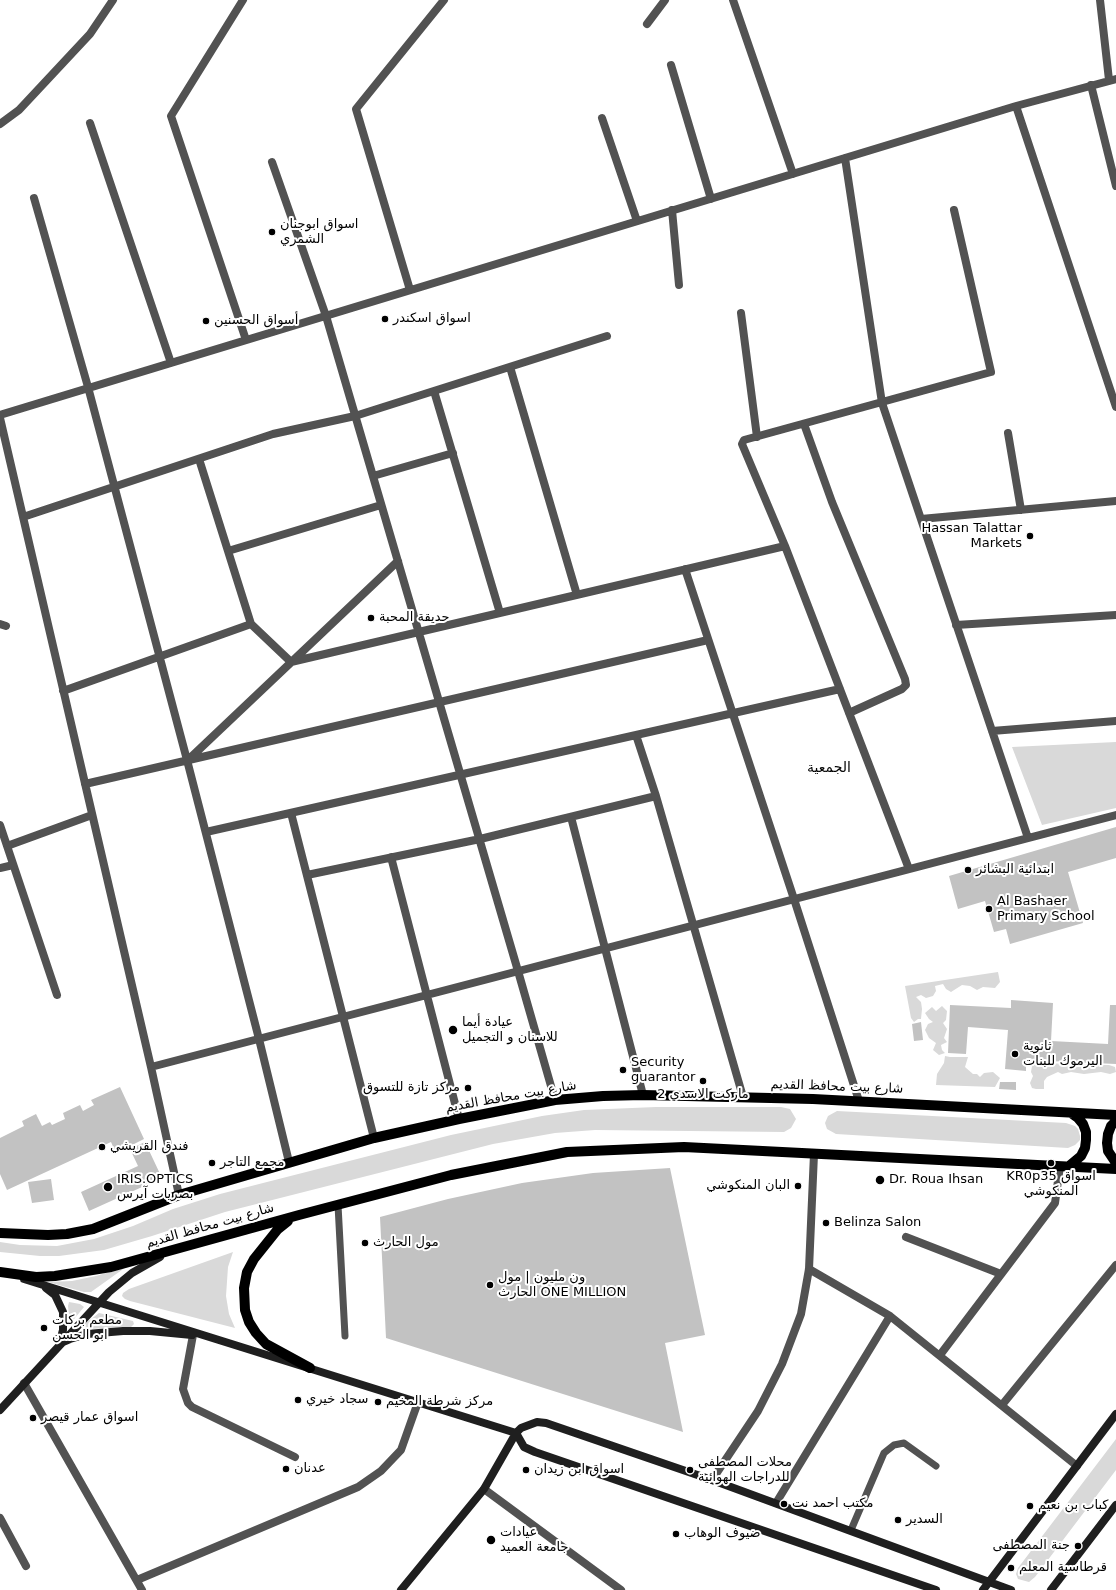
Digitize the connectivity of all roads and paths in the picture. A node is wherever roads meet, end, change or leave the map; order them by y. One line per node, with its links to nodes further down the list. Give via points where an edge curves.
1 (113, 0): 14 (street, via 90,34 19,110)
2 (243, 0): 29 (street, via 171,116)
3 (444, 0): 25 (street, via 356,109)
4 (665, 0): 7 (street)
5 (733, 0): 17 (street)
6 (1100, 0): 9 (street)
7 (647, 24)
8 (671, 65): 20 (street)
9 (1113, 79): 10 (street)
10 (1091, 85): 11 (street); 18 (street)
11 (1016, 106): 15 (street); 35 (street)
12 (602, 118): 23 (street)
13 (90, 122): 30 (street)
14 (0, 124)
15 (845, 158): 17 (street); 34 (street)
16 (272, 162): 27 (street)
17 (793, 174): 20 (street)
18 (1116, 186)
19 (34, 198): 32 (street)
20 (711, 199): 21 (street)
21 (672, 210): 23 (street); 24 (street)
22 (954, 210): 34 (street, via 991,372)
23 (637, 221): 25 (street)
24 (679, 285)
25 (410, 290): 27 (street)
26 (741, 312): 41 (street)
27 (326, 316): 29 (street); 37 (street)
28 (607, 336): 31 (street)
29 (246, 340): 30 (street)
30 (171, 363): 32 (street)
31 (510, 367): 33 (street); 55 (street)
32 (88, 387): 36 (street); 45 (street)
33 (434, 391): 37 (street); 42 (street)
34 (882, 403): 39 (street); 50 (street)
35 (1116, 407)
36 (0, 414)
37 (355, 416): 43 (street, via 273,434); 44 (street)
38 (0, 418): 49 (street)
39 (804, 424): 41 (street); 68 (street, via 832,502 906,679 906,685 902,689)
40 (1008, 433): 48 (street)
41 (757, 437): 51 (street, via 744,440 742,444)
42 (453, 453): 44 (street); 56 (street)
43 (199, 458): 45 (street); 52 (street)
44 (373, 476): 47 (street)
45 (114, 486): 49 (street); 62 (street)
46 (1116, 501): 48 (street)
47 (381, 505): 52 (street); 53 (street)
48 (1021, 510): 50 (street)
49 (23, 516): 65 (street)
50 (921, 519): 59 (street)
51 (785, 546): 54 (street); 64 (street)
52 (228, 551): 58 (street)
53 (398, 560): 60 (street); 63 (street)
54 (685, 569): 55 (street); 61 (street)
55 (577, 595): 56 (street)
56 (500, 613): 60 (street)
57 (1116, 615): 59 (street)
58 (251, 624): 62 (street); 63 (street)
59 (956, 625): 70 (street)
60 (419, 632): 63 (street); 66 (street)
61 (708, 640): 66 (street); 67 (street)
62 (160, 656): 65 (street); 72 (street)
63 (291, 662): 72 (street)
64 (840, 689): 67 (street); 68 (street)
65 (64, 691): 74 (street)
66 (439, 702): 72 (street); 73 (street)
67 (733, 713): 71 (street); 90 (street)
68 (849, 713): 88 (street)
69 (1116, 721): 70 (street)
70 (992, 731): 82 (street)
71 (636, 735): 73 (street); 75 (street)
72 (187, 760): 74 (street); 81 (street)
73 (461, 775): 76 (street); 83 (street)
74 (85, 784): 77 (street)
75 (656, 796): 79 (street); 91 (street)
76 (291, 813): 81 (street); 89 (street)
77 (92, 815): 84 (street); 98 (street)
78 (1116, 815): 82 (street)
79 (571, 817): 83 (street); 92 (street)
80 (0, 825): 84 (street)
81 (206, 832): 97 (street)
82 (1028, 838): 88 (street)
83 (480, 839): 85 (street); 93 (street)
84 (7, 846): 86 (street)
85 (391, 857): 89 (street); 95 (street)
86 (13, 865): 87 (street); 94 (street)
87 (0, 868)
88 (909, 869): 90 (street)
89 (307, 875): 96 (street)
90 (794, 899): 91 (street); 102 (street)
91 (694, 925): 92 (street); 100 (street)
92 (606, 948): 93 (street); 99 (street)
93 (518, 971): 95 (street); 101 (street)
94 (57, 995)
95 (428, 995): 96 (street); 105 (street)
96 (344, 1017): 97 (street); 107 (street)
97 (259, 1039): 98 (street); 109 (street)
98 (151, 1067): 113 (street)
99 (643, 1096): 100 (main road, شارع بيت محافظ القديم); 101 (main road, شارع بيت محافظ القديم)
100 (743, 1097): 102 (main road, شارع بيت محافظ القديم)
101 (554, 1100): 105 (main road, شارع بيت محافظ القديم)
102 (859, 1101): 103 (main road, شارع بيت محافظ القديم)
103 (1071, 1113): 104 (main road, شارع بيت محافظ القديم); 111 (main road, via 1083,1124 1086,1132 1085,1148 1081,1156)
104 (1116, 1115)
105 (459, 1119): 107 (main road, شارع بيت محافظ القديم)
106 (1116, 1121): 110 (main road, via 1111,1126 1106,1143)
107 (374, 1138): 109 (main road, شارع بيت محافظ القديم)
108 (814, 1154): 111 (main road, شارع بيت محافظ القديم); 114 (main road, شارع بيت محافظ القديم, via 684,1147 567,1152 452,1176); 120 (street)
109 (289, 1162): 113 (main road, شارع بيت محافظ القديم)
110 (1116, 1163)
111 (1064, 1166): 112 (main road, شارع بيت محافظ القديم); 122 (street, via 1054,1203)
112 (1116, 1169)
113 (179, 1195): 116 (main road, شارع بيت محافظ القديم, via 93,1229 48,1235)
114 (338, 1205): 115 (main road, شارع بيت محافظ القديم); 127 (lane)
115 (299, 1215): 118 (main road, شارع بيت محافظ القديم); 131 (main road, via 278,1229 254,1259 247,1272 244,1297 249,1322 266,1344)
116 (0, 1233)
117 (906, 1237): 122 (street)
118 (177, 1250): 121 (main road, شارع بيت محافظ القديم, via 84,1272 55,1276 36,1277); 124 (main road, via 132,1273)
119 (1116, 1265): 134 (street)
120 (809, 1269): 125 (street); 141 (street, via 801,1314 782,1364 758,1411)
121 (3, 1272): 123 (main road)
122 (1001, 1274): 130 (street)
123 (40, 1284): 124 (main road); 129 (main road, via 55,1295 63,1312 64,1330)
124 (98, 1302): 128 (main road); 129 (main road)
125 (890, 1316): 130 (street); 143 (street)
126 (193, 1336): 128 (main road); 129 (main road, via 150,1331 106,1332 76,1336); 138 (street, via 183,1389 188,1403)
127 (345, 1336)
128 (214, 1338): 131 (main road)
129 (56, 1347): 132 (main road)
130 (940, 1355): 134 (street)
131 (310, 1368): 133 (main road)
132 (24, 1384): 135 (main road); 148 (street)
133 (418, 1402): 137 (main road); 148 (street, via 401,1450 381,1471 358,1487)
134 (1002, 1405): 140 (street)
135 (0, 1410)
136 (1116, 1414): 140 (main road)
137 (516, 1433): 141 (main road, via 528,1424 546,1423); 142 (main road); 153 (main road, via 524,1447 535,1452)
138 (295, 1457)
139 (936, 1466): 146 (lane, via 904,1443 894,1445 884,1453)
140 (1077, 1466): 149 (main road)
141 (712, 1480): 143 (main road)
142 (484, 1489): 151 (main road); 152 (street)
143 (776, 1502): 146 (main road)
144 (1116, 1505): 156 (main road)
145 (0, 1518): 147 (street)
146 (851, 1530): 149 (main road)
147 (26, 1566)
148 (137, 1580): 150 (street)
149 (989, 1582): 154 (main road); 155 (main road)
150 (142, 1590)
151 (401, 1590)
152 (621, 1590)
153 (936, 1590)
154 (983, 1590)
155 (1011, 1590)
156 (1051, 1590)

